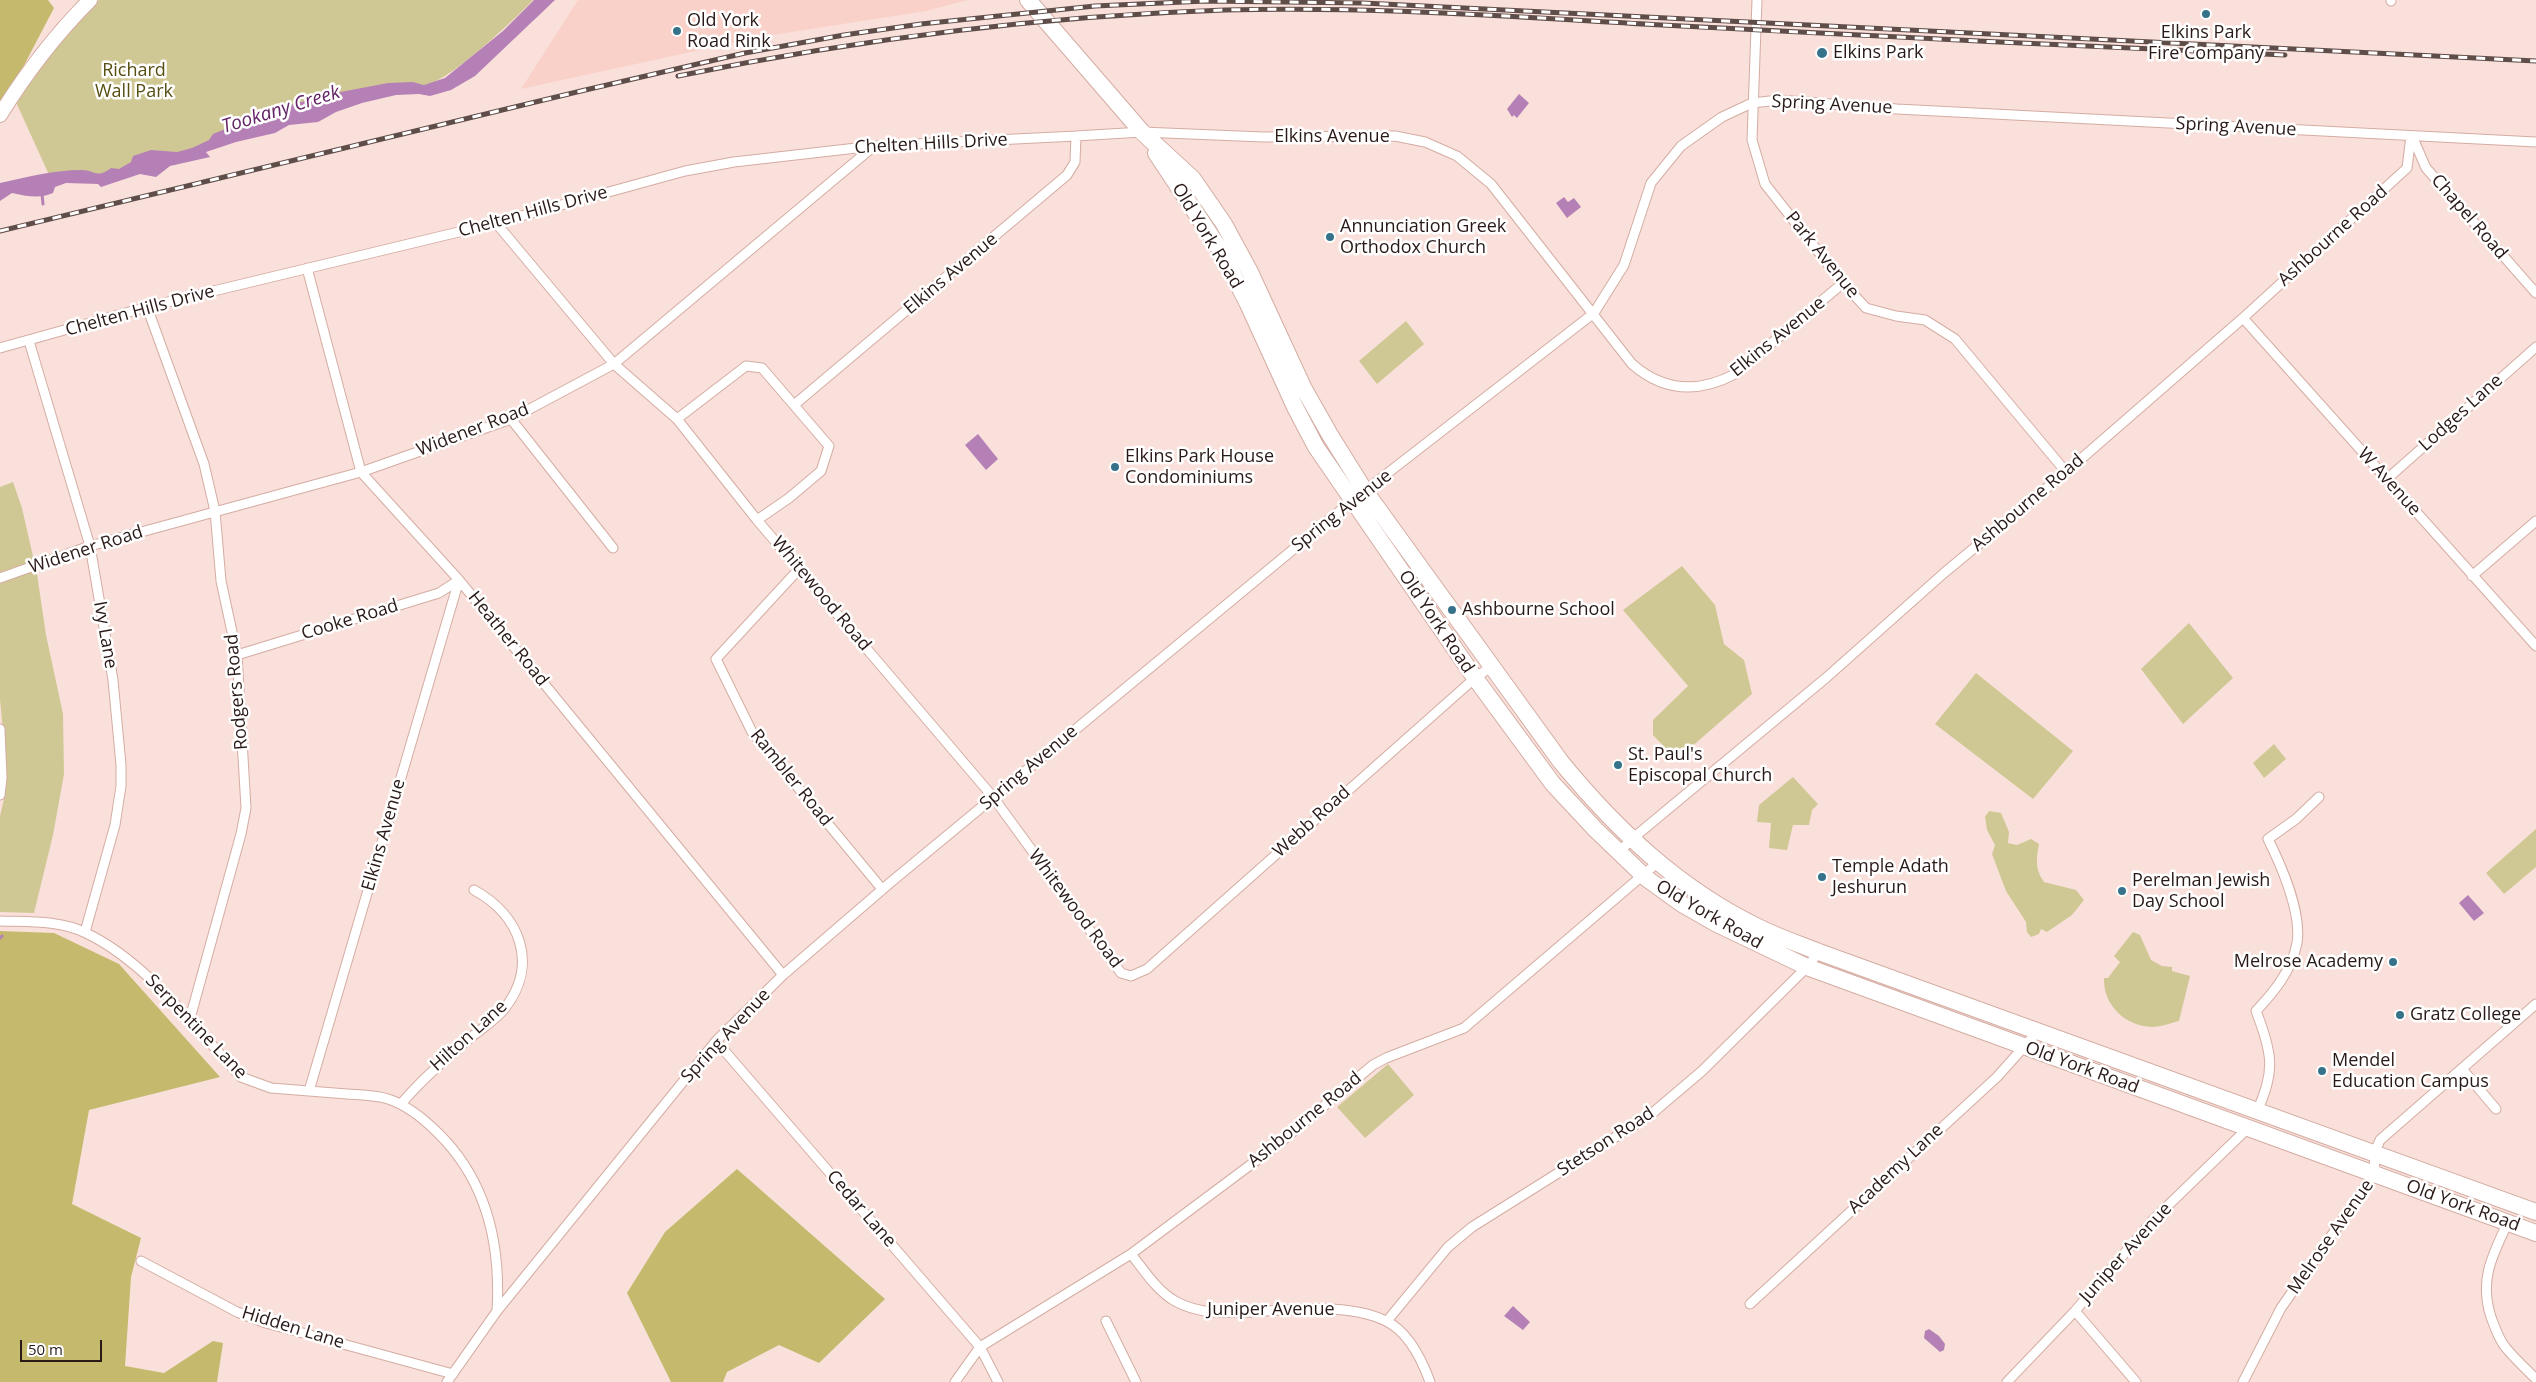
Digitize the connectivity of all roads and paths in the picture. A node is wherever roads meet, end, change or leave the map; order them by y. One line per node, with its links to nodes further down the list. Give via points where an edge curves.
1 (90, 0): 5 (main road, via 26,73)
2 (1028, 0): 6 (highway, Old York Road)
3 (1757, 0): 4 (street, Park Avenue)
4 (1752, 103): 8 (street, Spring Avenue, via 1779,100); 13 (street, Park Avenue, via 1752,140 1765,184); 16 (street, Spring Avenue, via 1698,132 1664,164 1652,183 1624,266)
5 (0, 115)
6 (1142, 132): 7 (street, Elkins Avenue); 16 (street, Elkins Avenue, via 1263,137 1395,136 1425,142 1457,156 1490,184); 28 (highway, Old York Road, via 1193,179 1224,224)
7 (1076, 136): 10 (street, Chelten Hills Drive); 22 (street, Elkins Avenue, via 1075,162 1068,175)
8 (2411, 136): 9 (street, Spring Avenue); 14 (street, Chapel Road, via 2426,168); 17 (street, Ashbourne Road, via 2407,168)
9 (2536, 142)
10 (874, 146): 11 (street, Chelten Hills Drive, via 685,170); 21 (street, Widener Road)
11 (496, 224): 12 (street, Chelten Hills Drive); 21 (street, Whitewood Road)
12 (307, 268): 15 (street, Chelten Hills Drive); 25 (street, Heather Road)
13 (1843, 283): 16 (street, Elkins Avenue, via 1735,374 1718,384 1704,387 1672,386 1644,375); 26 (street, Park Avenue, via 1866,308 1925,320 1955,339)
14 (2536, 293)
15 (147, 307): 18 (street, Chelten Hills Drive); 29 (street, Rodgers Road, via 204,464)
16 (1594, 313): 28 (street, Spring Avenue)
17 (2243, 318): 26 (street, Ashbourne Road); 27 (street, W Avenue)
18 (29, 341): 20 (street, Chelten Hills Drive); 32 (street, Ivy Lane)
19 (2536, 347): 27 (street, Lodges Lane)
20 (0, 348)
21 (614, 364): 23 (street, Widener Road); 24 (street, Whitewood Road)
22 (794, 405): 24 (street, via 762,368 746,366); 30 (street, via 829,446 821,472)
23 (511, 419): 25 (street, Widener Road); 33 (street)
24 (677, 419): 30 (street, Whitewood Road)
25 (361, 472): 29 (street, Widener Road); 37 (street, Heather Road)
26 (2066, 472): 46 (street, Ashbourne Road)
27 (2386, 479): 35 (street, W Avenue)
28 (1359, 496): 40 (highway, Old York Road); 41 (highway, Old York Road); 44 (street, Spring Avenue)
29 (215, 511): 32 (street, Widener Road); 39 (street, Rodgers Road, via 221,581)
30 (757, 520): 34 (street, Whitewood Road)
31 (2536, 521): 35 (street)
32 (90, 546): 36 (street, Widener Road); 53 (street, Ivy Lane, via 113,680 121,786 116,825)
33 (613, 548)
34 (799, 569): 44 (street, Whitewood Road); 50 (street, Rambler Road, via 716,659 752,732)
35 (2472, 576): 38 (street, W Avenue)
36 (0, 578)
37 (459, 580): 39 (street, Cooke Road, via 439,593); 56 (street, Heather Road); 64 (street, Elkins Avenue)
38 (2536, 646)
39 (237, 655): 59 (street, Rodgers Road, via 246,808)
40 (1492, 666): 41 (street, Webb Road); 46 (highway, Old York Road, via 1560,762)
41 (1475, 678): 47 (highway, Old York Road, via 1553,784); 57 (street, Webb Road, via 1147,969)
42 (0, 729): 43 (street)
43 (0, 795)
44 (993, 797): 50 (street, Spring Avenue); 57 (street, Whitewood Road, via 1115,966 1121,973)
45 (2319, 797): 67 (street, via 2268,840 2282,866 2296,924 2297,942 2278,986 2256,1011 2267,1040 2270,1063 2269,1087)
46 (1632, 839): 47 (street, Ashbourne Road); 48 (highway, Old York Road)
47 (1619, 852): 49 (highway, Old York Road)
48 (1657, 863): 49 (street, Ashbourne Road); 54 (highway, Old York Road, via 1709,900 1750,923)
49 (1643, 875): 55 (highway, Old York Road, via 1682,904 1717,924); 74 (street, Ashbourne Road, via 1464,1028 1374,1065 1277,1145)
50 (882, 889): 56 (street, Spring Avenue)
51 (474, 890): 65 (street, Hilton Lane, via 495,904 517,933 522,961 517,987 503,1010 426,1075)
52 (0, 921): 53 (street, Serpentine Lane, via 54,924)
53 (86, 932): 59 (street, Serpentine Lane, via 136,966)
54 (1819, 952): 55 (street, Stetson Road); 60 (highway, Old York Road)
55 (1807, 967): 62 (highway, Old York Road); 80 (street, Stetson Road, via 1702,1071 1649,1116 1472,1227 1448,1247)
56 (783, 975): 61 (street, Spring Avenue)
57 (1131, 976)
58 (2536, 1004): 63 (street, Melrose Avenue)
59 (190, 1022): 64 (street, Serpentine Lane, via 241,1077 271,1088)
60 (2038, 1031): 62 (street, Academy Lane); 67 (highway, Old York Road)
61 (716, 1041): 77 (street, Spring Avenue); 81 (street, Cedar Lane)
62 (2023, 1047): 68 (highway, Old York Road); 76 (street, Academy Lane, via 1997,1076)
63 (2462, 1069): 66 (street); 69 (street, Melrose Avenue, via 2380,1140)
64 (309, 1091): 65 (street, Serpentine Lane, via 380,1097)
65 (401, 1104): 77 (street, Serpentine Lane, via 430,1124 476,1183 486,1208 494,1244 498,1272)
66 (2496, 1109)
67 (2257, 1111): 69 (highway, Old York Road)
68 (2248, 1128): 70 (highway, Old York Road); 78 (street, Juniper Avenue, via 2153,1220)
69 (2374, 1154): 70 (street, Melrose Avenue); 71 (highway, Old York Road)
70 (2375, 1174): 72 (highway, Old York Road); 91 (street, Melrose Avenue, via 2281,1308)
71 (2536, 1212)
72 (2508, 1222): 73 (highway, Old York Road); 83 (street, via 2488,1268 2487,1306 2505,1347)
73 (2536, 1232)
74 (1131, 1254): 80 (street, Juniper Avenue, via 1165,1294 1190,1308 1222,1313 1329,1308); 81 (street, Ashbourne Road)
75 (141, 1262): 82 (street, Hidden Lane, via 237,1312 266,1323)
76 (1750, 1304)
77 (497, 1311): 82 (street, Spring Avenue)
78 (2075, 1311): 89 (street, Juniper Avenue); 90 (street)
79 (1106, 1321): 87 (street)
80 (1387, 1321): 88 (street, via 1408,1341)
81 (980, 1347): 85 (street, Ashbourne Road); 86 (street, Cedar Lane)
82 (453, 1374): 84 (street, Spring Avenue)
83 (2536, 1381)
84 (447, 1382)
85 (955, 1382)
86 (998, 1382)
87 (1136, 1382)
88 (1430, 1382)
89 (2007, 1382)
90 (2136, 1382)
91 (2243, 1382)

